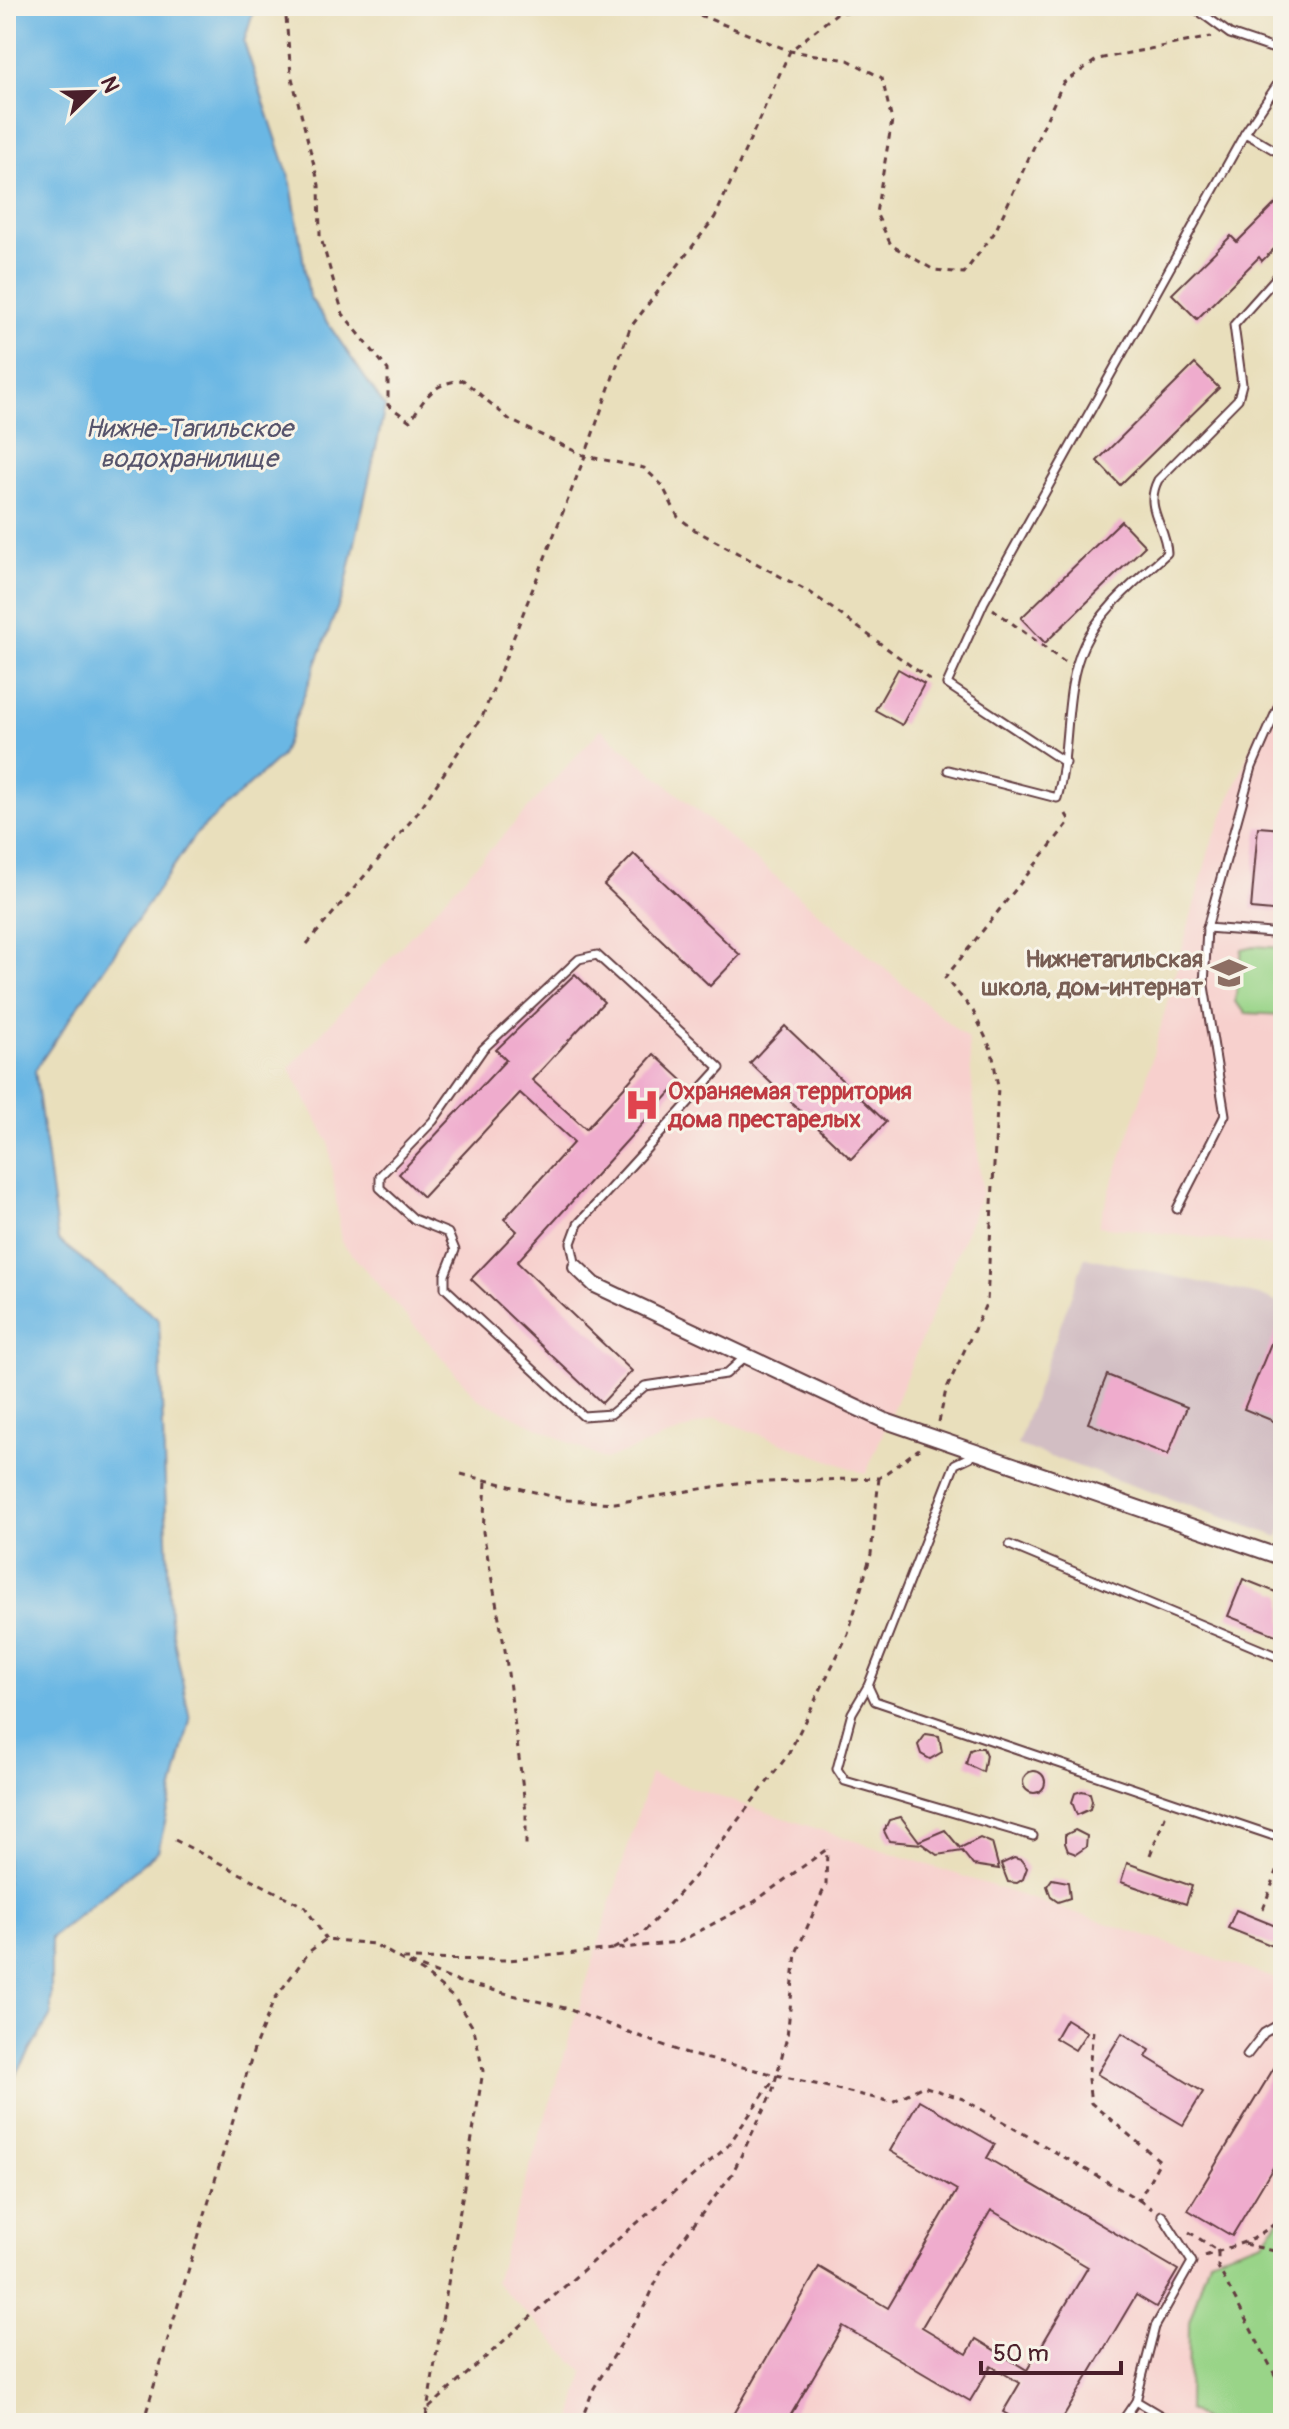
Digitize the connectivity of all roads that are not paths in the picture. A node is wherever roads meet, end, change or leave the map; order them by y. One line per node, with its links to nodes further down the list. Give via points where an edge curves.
1 (1192, 6): 2 (lane, via 1230,34)
2 (1283, 52)
3 (1283, 76): 4 (lane)
4 (1245, 133): 5 (lane); 8 (lane, via 984,602 947,684)
5 (1283, 155)
6 (1283, 270): 8 (lane, via 1234,325 1242,384 1235,405 1152,492 1151,509 1167,553 1124,593 1084,644 1075,671)
7 (1283, 696): 10 (lane, via 1252,767)
8 (1066, 763): 9 (lane, via 1057,798)
9 (948, 770)
10 (1207, 928): 11 (lane); 12 (lane, via 1204,986 1225,1115)
11 (1283, 934)
12 (1177, 1209)
13 (576, 1267): 14 (street, via 595,1285); 14 (lane, via 571,1243 578,1224 720,1068 597,955 579,959 483,1049 433,1121 380,1176 380,1188 414,1219 448,1233 455,1250 445,1288 583,1416 611,1414 645,1386 726,1374)
14 (746, 1356): 15 (street, via 883,1420)
15 (978, 1453): 17 (street); 19 (lane, via 955,1464)
16 (1010, 1545): 18 (lane)
17 (1283, 1558)
18 (1283, 1659)
19 (868, 1686): 20 (lane, via 852,1713 837,1769 845,1781); 21 (lane, via 875,1701)
20 (1033, 1836)
21 (1283, 1839)
22 (1283, 2022): 23 (lane, via 1264,2033)
23 (1247, 2055)
24 (1162, 2215): 25 (lane, via 1192,2262 1155,2327)
25 (1136, 2401): 26 (lane); 27 (lane)
26 (1121, 2423)
27 (1173, 2423)

